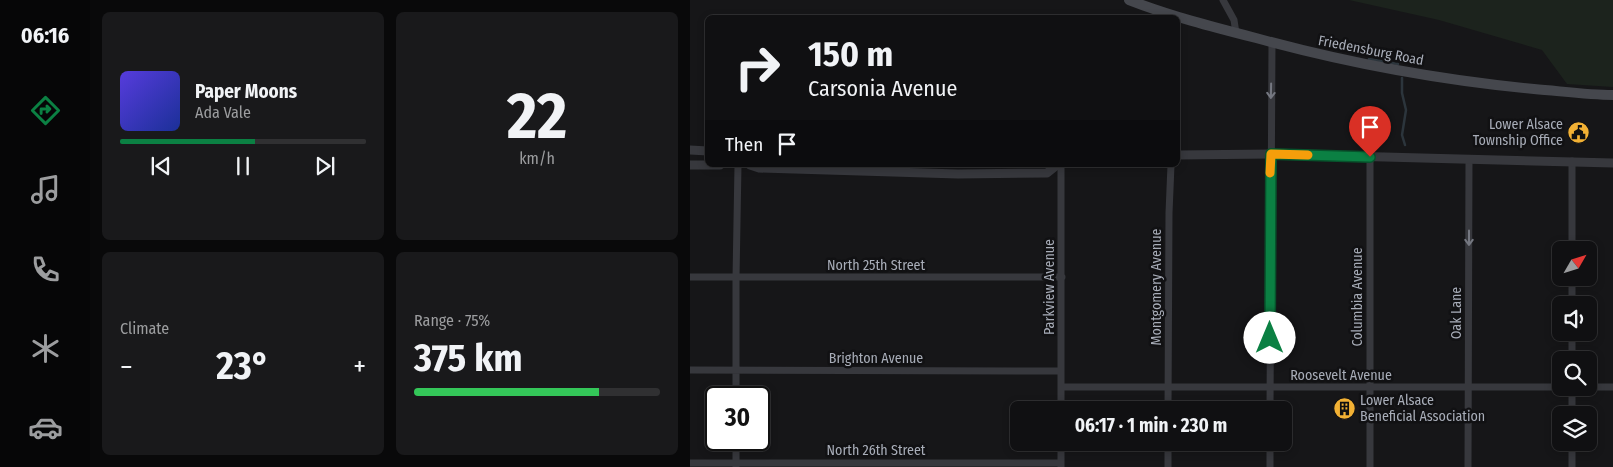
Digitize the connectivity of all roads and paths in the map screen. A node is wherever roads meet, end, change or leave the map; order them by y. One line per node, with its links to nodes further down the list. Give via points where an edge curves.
1 (1129, 0): 3 (main road, Friedensburg Road)
2 (1223, 0): 5 (street, via 1234,20)
3 (1172, 15)
4 (1180, 17): 5 (main road, Friedensburg Road)
5 (1236, 33): 6 (main road, Friedensburg Road)
6 (1272, 42): 7 (main road, Friedensburg Road, via 1448,80); 10 (street, one-way to 10)
7 (1613, 95)
8 (690, 150): 9 (street)
9 (705, 151)
10 (1271, 154): 11 (street); 12 (street); 33 (street)
11 (1180, 155)
12 (1370, 157): 13 (street); 34 (street, Columbia Avenue)
13 (1469, 160): 14 (street); 35 (street, Oak Lane, one-way to 35)
14 (1572, 162): 15 (street); 23 (street)
15 (1613, 163)
16 (690, 165): 17 (street)
17 (705, 165)
18 (738, 167): 26 (street)
19 (755, 167): 20 (street, via 958,174 1047,173)
20 (1054, 167)
21 (1062, 167): 24 (street, Parkview Avenue)
22 (1171, 167): 32 (street, Montgomery Avenue)
23 (1572, 241)
24 (1062, 277): 26 (street, North 25th Street); 29 (street, Parkview Avenue)
25 (690, 278): 26 (street, North 25th Street)
26 (736, 278): 28 (street)
27 (690, 370): 28 (street, Brighton Avenue)
28 (736, 370): 29 (street, Brighton Avenue); 30 (street)
29 (1061, 371): 31 (street, Parkview Avenue)
30 (736, 386)
31 (1061, 387): 32 (street, Roosevelt Avenue); 39 (street, Parkview Avenue)
32 (1168, 387): 33 (street, Roosevelt Avenue); 40 (street, Montgomery Avenue)
33 (1270, 387): 34 (street, Roosevelt Avenue); 41 (street)
34 (1370, 387): 35 (street, Roosevelt Avenue); 52 (street, Columbia Avenue)
35 (1468, 387): 36 (street, Roosevelt Avenue); 53 (street, Oak Lane)
36 (1552, 387)
37 (1597, 387): 38 (street)
38 (1613, 387)
39 (1061, 401)
40 (1168, 401)
41 (1270, 401)
42 (736, 451): 48 (street)
43 (1061, 451): 49 (street)
44 (1168, 451): 50 (street)
45 (1270, 451): 51 (street)
46 (1572, 451): 54 (street)
47 (690, 463): 48 (street, North 26th Street)
48 (736, 465): 49 (street, North 26th Street)
49 (1061, 465)
50 (1168, 467)
51 (1270, 467)
52 (1370, 467)
53 (1468, 467)
54 (1572, 467)

